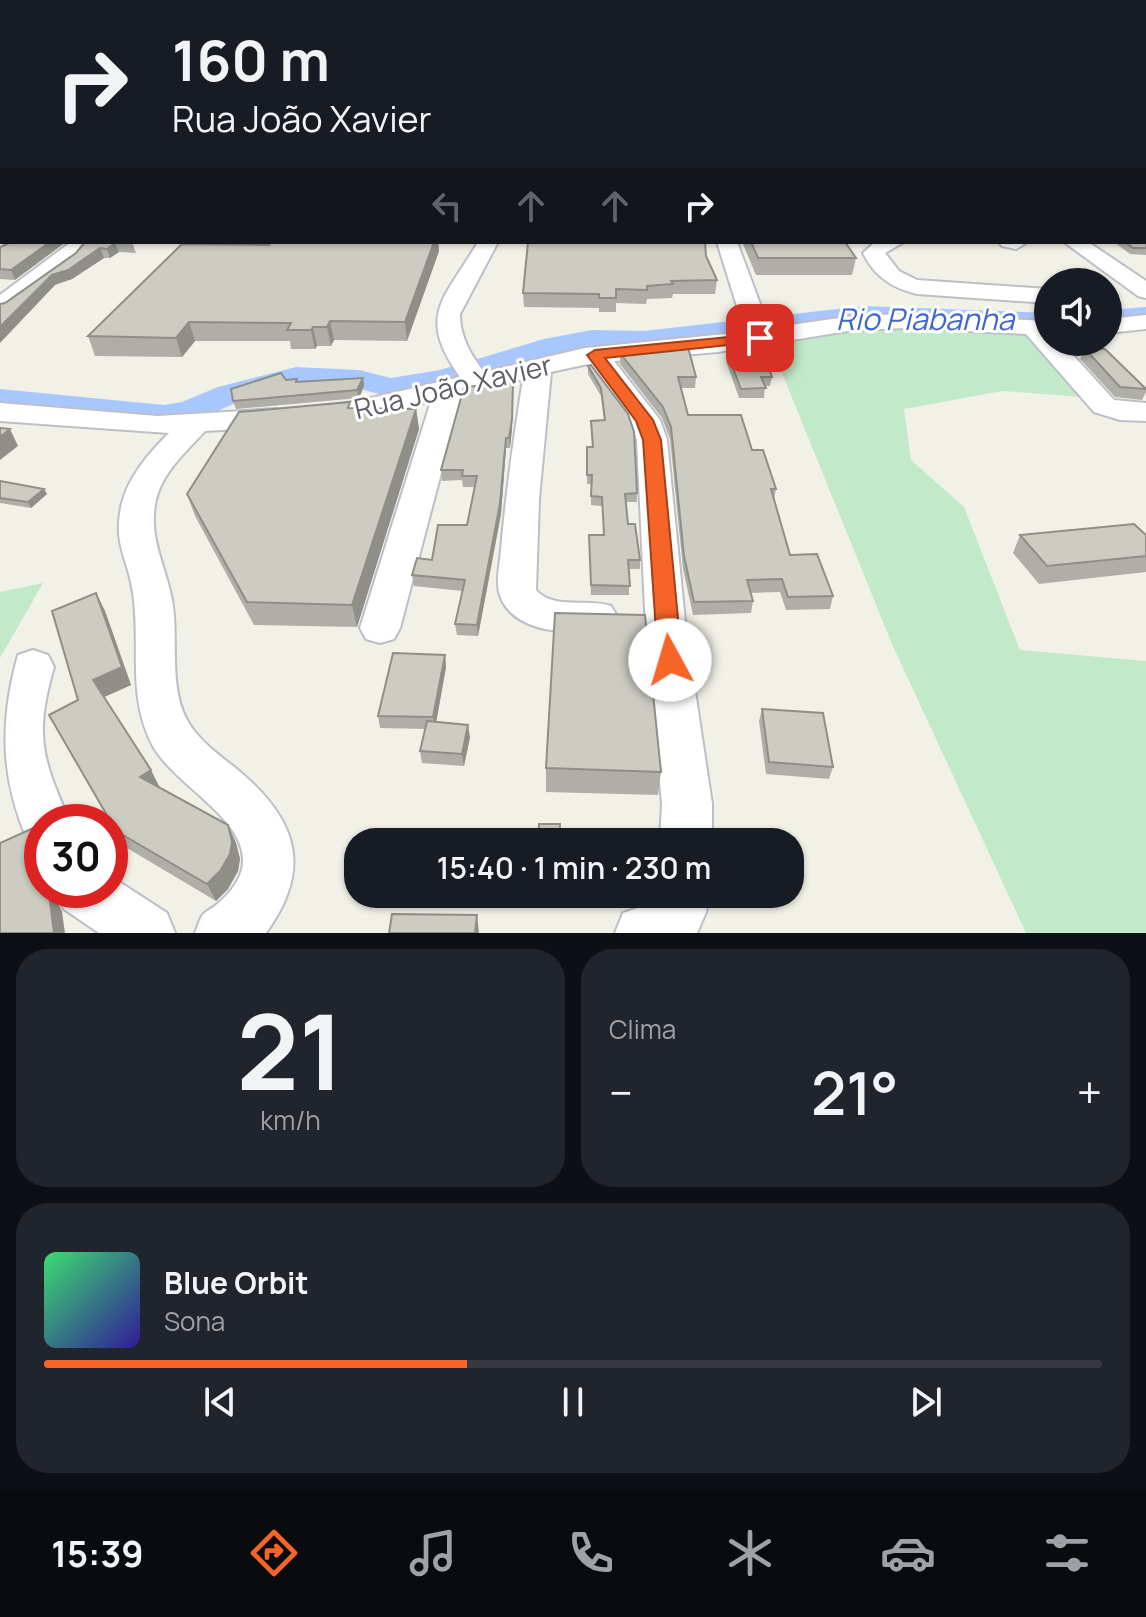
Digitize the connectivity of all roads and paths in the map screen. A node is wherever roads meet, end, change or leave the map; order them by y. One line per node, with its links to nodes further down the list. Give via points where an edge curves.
1 (81, 244): 8 (street)
2 (487, 244): 16 (street, via 446,322)
3 (728, 244): 12 (street)
4 (889, 244): 7 (street, via 874,253 882,269 903,283)
5 (1077, 244): 6 (street)
6 (1146, 291)
7 (1034, 295)
8 (0, 306)
9 (1146, 322): 10 (street)
10 (1122, 325)
11 (1034, 328): 12 (street, Rua João Xavier, via 871,322)
12 (756, 329): 13 (street, Rua João Xavier)
13 (602, 345): 15 (street, Rua João Xavier); 20 (street, via 649,429)
14 (1064, 356): 18 (street, via 1104,406)
15 (538, 367): 16 (street, Rua João Xavier); 20 (street, via 522,499 519,601 539,613)
16 (466, 378): 19 (street, Rua João Xavier, via 359,410); 21 (street)
17 (0, 412): 19 (street, Rua João Xavier)
18 (1146, 412)
19 (194, 425): 28 (street, via 151,475 142,493 137,536 152,592 155,680 166,724 188,759 248,809 266,841 267,879 248,914)
20 (665, 617): 24 (street)
21 (380, 628)
22 (33, 667): 23 (street, via 18,733)
23 (39, 804)
24 (686, 828)
25 (110, 908): 27 (street)
26 (681, 908): 29 (street, via 676,920)
27 (147, 933)
28 (223, 933)
29 (643, 933)

